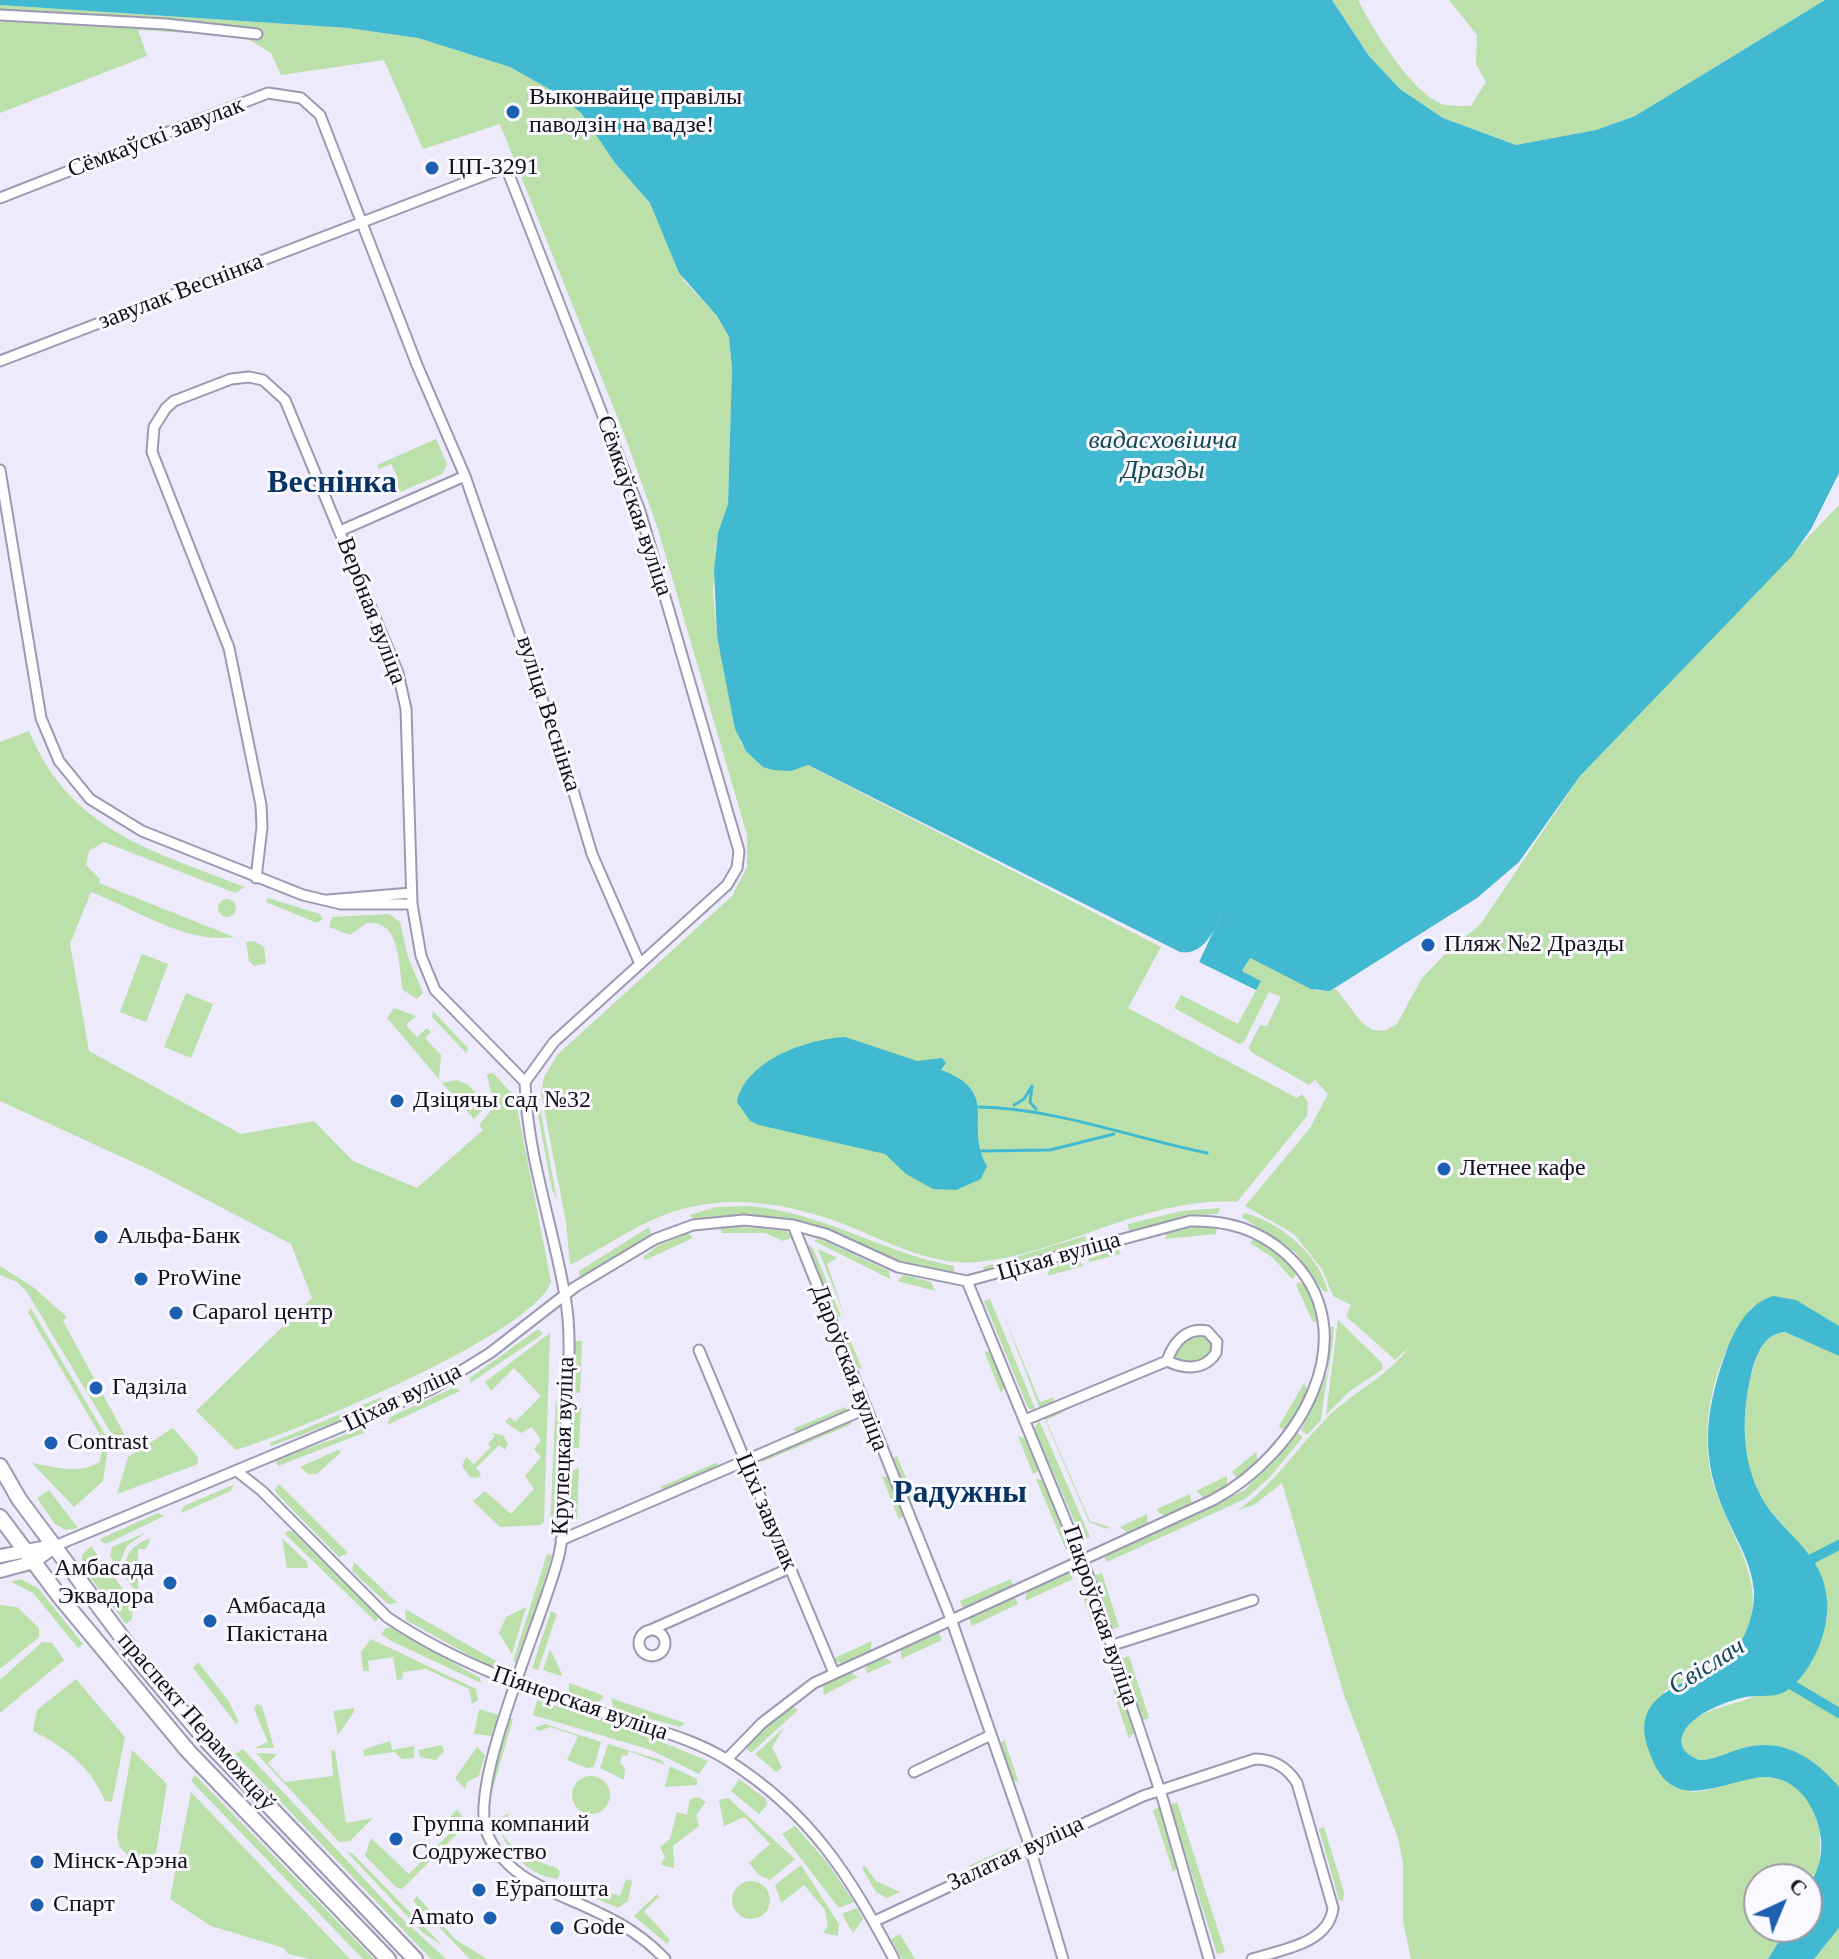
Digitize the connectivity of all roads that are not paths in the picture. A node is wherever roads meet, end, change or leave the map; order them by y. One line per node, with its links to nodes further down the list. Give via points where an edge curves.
1 (0, 15): 2 (street)
2 (257, 34)
3 (312, 106): 4 (street, Сёмкаўскі завулак, via 301,98 268,93); 5 (street, вуліца Веснінка)
4 (0, 198)
5 (362, 222): 6 (street, завулак Веснінка); 8 (street, вуліца Веснінка); 14 (street, Сёмкаўская вуліца, via 506,167 640,511 739,851 727,885)
6 (0, 361)
7 (0, 470): 10 (street, via 41,718 59,761 101,809)
8 (465, 476): 9 (street); 14 (street, вуліца Веснінка, via 592,854)
9 (340, 531): 10 (street, Вербная вуліца, via 285,400 271,385 249,377 231,379 174,401 159,416 152,452 235,668 261,805); 11 (street, Вербная вуліца, via 398,673 406,709)
10 (256, 878): 12 (street)
11 (411, 893): 12 (street); 13 (street, Вербная вуліца)
12 (328, 900): 13 (street)
13 (412, 904): 15 (street, Вербная вуліца, via 421,956 435,990)
14 (640, 964): 15 (street, via 544,1052)
15 (525, 1082): 18 (street, via 532,1146)
16 (793, 1225): 17 (street, Ціхая вуліца, via 898,1267); 18 (street, Ціхая вуліца, via 744,1220 693,1225 639,1247); 21 (street, Дароўская вуліца)
17 (967, 1281): 22 (street, Пакроўская вуліца); 31 (street, Ціхая вуліца, via 1180,1223 1221,1221 1278,1247 1304,1273 1318,1300 1326,1325 1322,1370 1301,1415 1277,1448 1231,1490)
18 (566, 1297): 25 (street, Ціхая вуліца, via 432,1389); 27 (street, Крупецкая вуліца)
19 (699, 1350): 23 (street, Ціхі завулак)
20 (1167, 1361): 20 (street, via 1189,1332 1207,1331 1217,1342 1216,1353 1202,1365 1184,1367); 22 (street)
21 (865, 1409): 23 (street); 35 (street, Дароўская вуліца)
22 (1025, 1420): 31 (street, Пакроўская вуліца)
23 (745, 1460): 27 (street); 32 (street, Ціхі завулак)
24 (0, 1466): 28 (main road, праспект Пераможцаў)
25 (238, 1472): 28 (street, Ціхая вуліца); 39 (street, Піянерская вуліца, via 387,1617 446,1654)
26 (0, 1517): 30 (main road, праспект Пераможцаў)
27 (561, 1540): 39 (street, Крупецкая вуліца)
28 (55, 1546): 30 (main road); 47 (main road, праспект Пераможцаў, via 205,1739)
29 (0, 1556): 30 (main road)
30 (29, 1556): 33 (main road); 46 (main road, праспект Пераможцаў, via 188,1751)
31 (1082, 1560): 35 (street, Ціхая вуліца); 37 (street, Пакроўская вуліца)
32 (790, 1568): 36 (street); 38 (street, Ціхі завулак)
33 (0, 1571)
34 (1253, 1600): 37 (street)
35 (951, 1619): 38 (street, Ціхая вуліца); 40 (street, Дароўская вуліца)
36 (646, 1632)
37 (1113, 1645): 43 (street, Пакроўская вуліца)
38 (834, 1673): 41 (street, Ціхая вуліца, via 782,1705)
39 (517, 1684): 41 (street, Піянерская вуліца, via 686,1740); 48 (street, via 485,1783 483,1816 491,1842 530,1883 620,1924)
40 (991, 1735): 42 (street); 44 (street, Дароўская вуліца)
41 (727, 1759): 45 (street, Піянерская вуліца, via 813,1830 844,1868)
42 (914, 1772)
43 (1159, 1790): 44 (street, Залатая вуліца); 51 (street, Пакроўская вуліца); 52 (street, Залатая вуліца, via 1255,1759 1277,1763 1297,1783 1332,1898 1332,1917 1311,1939)
44 (1029, 1848): 45 (street, Залатая вуліца); 50 (street, Дароўская вуліца)
45 (875, 1921): 49 (street, Піянерская вуліца)
46 (388, 1959)
47 (415, 1959)
48 (665, 1959)
49 (894, 1959)
50 (1063, 1959)
51 (1209, 1959)
52 (1252, 1959)

